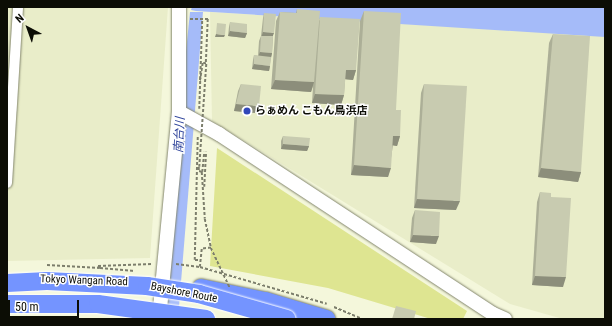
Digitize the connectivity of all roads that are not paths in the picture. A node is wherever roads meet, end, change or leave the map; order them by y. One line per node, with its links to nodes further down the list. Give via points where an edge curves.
1 (18, 7): 4 (street)
2 (179, 7): 3 (street)
3 (179, 112): 6 (street); 14 (street, via 219,134)
4 (7, 184)
5 (7, 282): 6 (highway, Tokyo Wangan Road, via 51,278); 12 (highway, Bayshore Route, bridge, via 47,281 147,286 199,294)
6 (161, 284): 9 (street); 13 (highway, Tokyo Wangan Road, via 213,290 265,301)
7 (7, 304): 11 (highway, Bayshore Route, bridge, via 98,304 142,308)
8 (7, 310): 9 (highway, via 80,305)
9 (159, 316): 10 (highway)
10 (196, 319)
11 (206, 319)
12 (287, 319)
13 (326, 319)
14 (504, 319)

